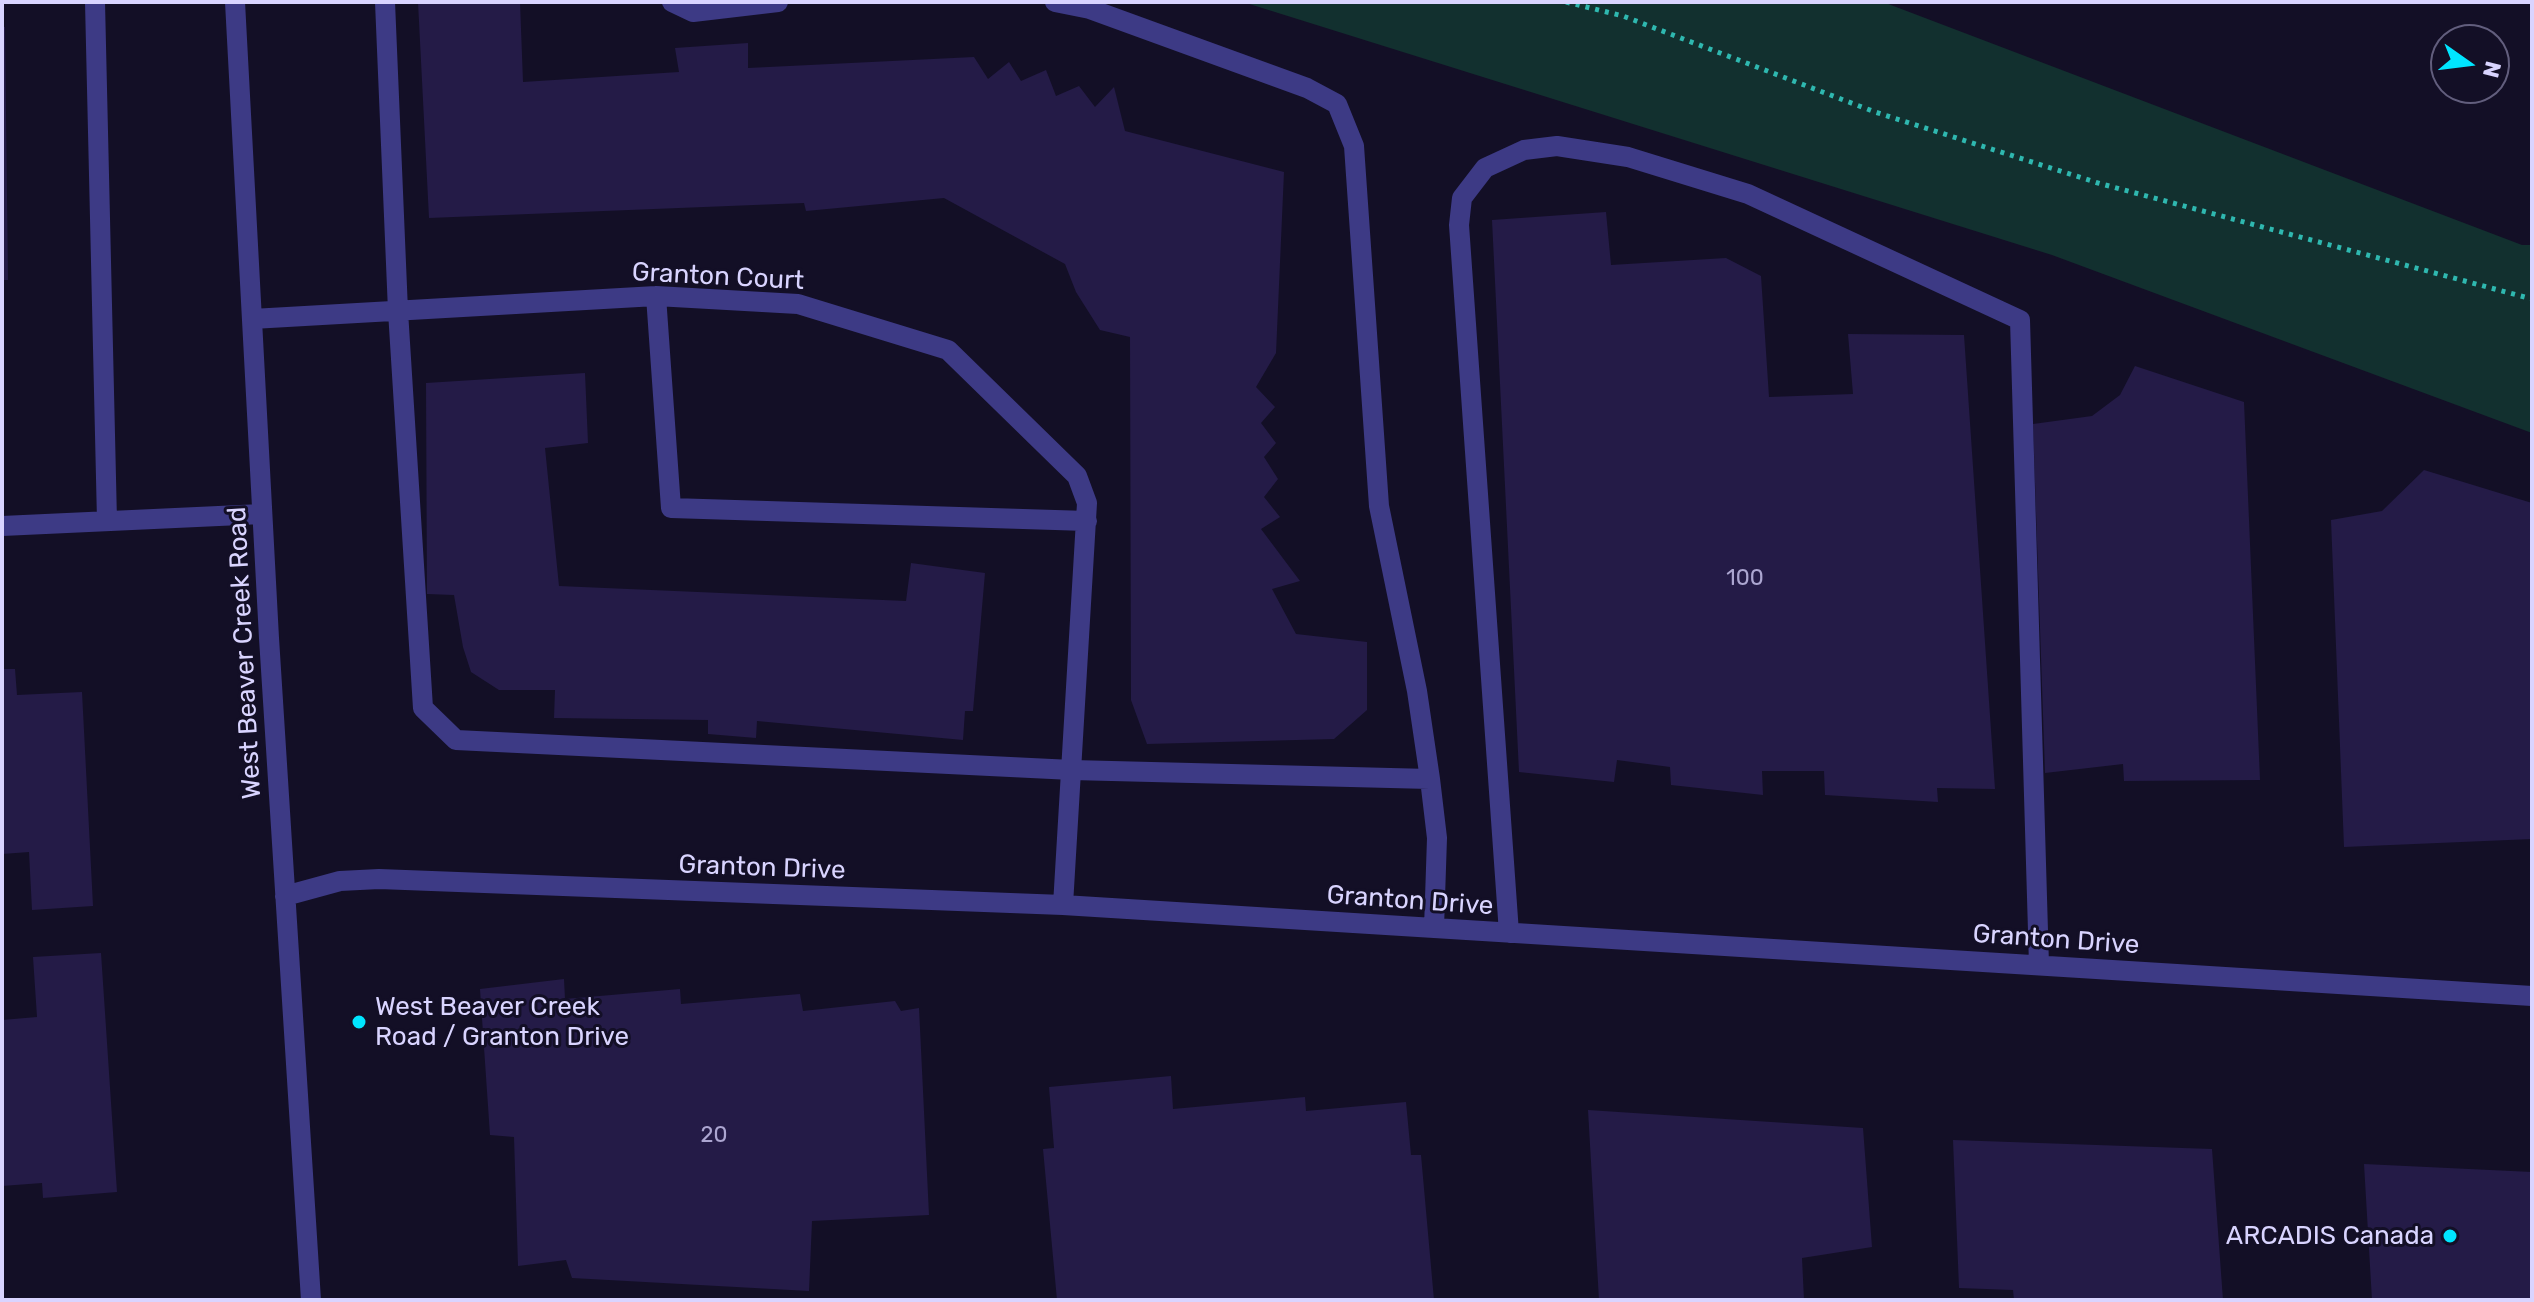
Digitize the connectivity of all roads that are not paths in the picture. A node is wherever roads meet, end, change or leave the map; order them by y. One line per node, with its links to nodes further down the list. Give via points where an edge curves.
1 (95, 2): 11 (street)
2 (235, 2): 9 (street, West Beaver Creek Road)
3 (385, 2): 8 (street)
4 (672, 2): 5 (street, via 693,12)
5 (778, 2)
6 (1055, 2): 15 (street, via 1090,9 1307,88 1337,104 1354,146 1379,506)
7 (656, 296): 8 (street, Granton Court); 12 (street, Granton Court, via 798,304 948,350 1077,476); 12 (street, via 671,508)
8 (398, 311): 9 (street, Granton Court); 14 (street, via 423,708 456,740)
9 (252, 319): 10 (street, West Beaver Creek Road)
10 (262, 514): 11 (street); 16 (street, West Beaver Creek Road)
11 (107, 521): 13 (street)
12 (1087, 521): 14 (street, Granton Court)
13 (2, 526)
14 (1072, 770): 15 (street); 17 (street, Granton Court)
15 (1430, 779): 18 (street, via 1437,838)
16 (285, 896): 17 (street, Granton Drive, via 340,881 379,879); 22 (street, West Beaver Creek Road)
17 (1063, 905): 18 (street, Granton Drive)
18 (1434, 928): 19 (street, Granton Drive)
19 (1509, 933): 20 (street, Granton Drive); 20 (street, via 1459,225 1462,198 1485,168 1524,150 1557,146 1628,157 1748,194 2020,320)
20 (2039, 965): 21 (street, Granton Drive)
21 (2532, 996)
22 (311, 1300)

